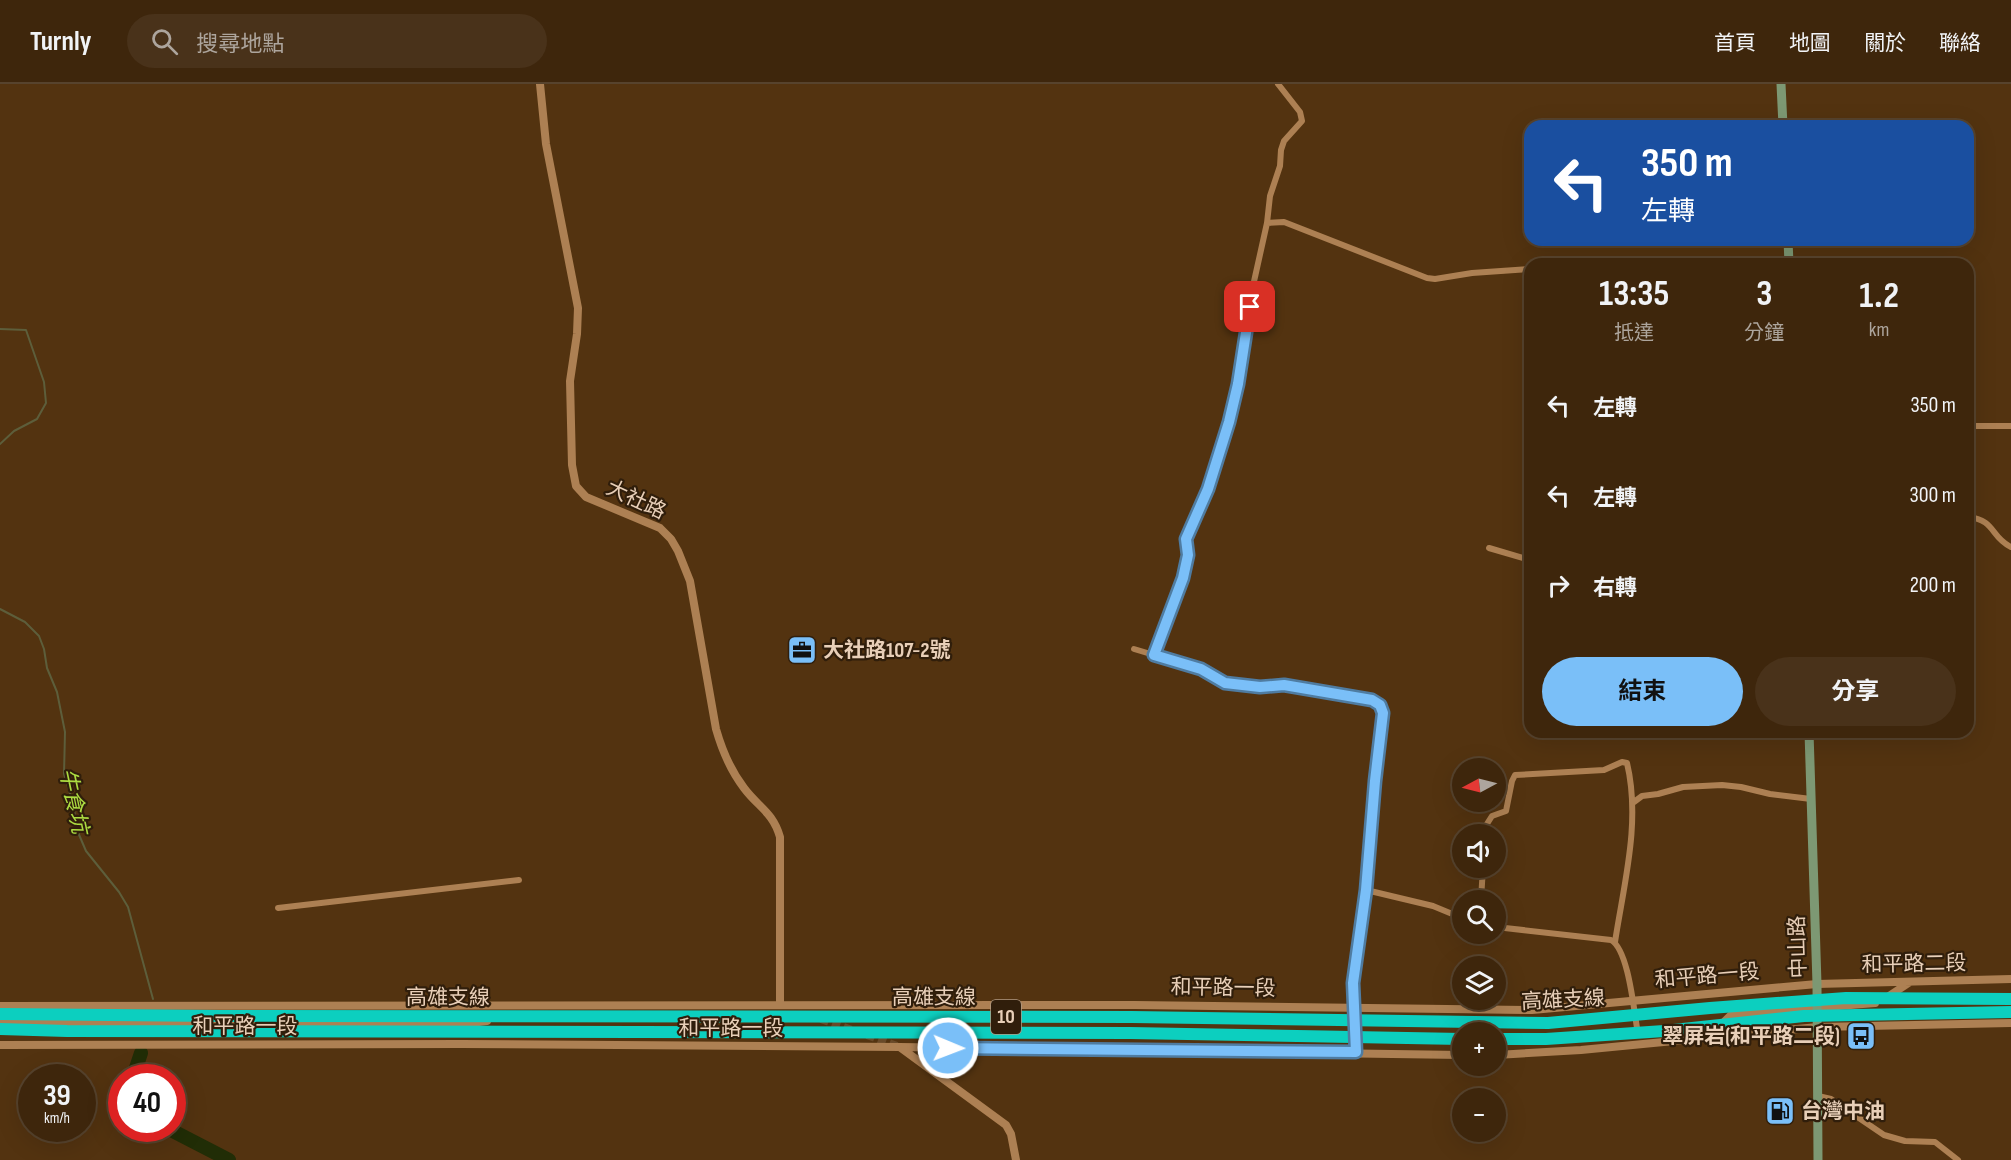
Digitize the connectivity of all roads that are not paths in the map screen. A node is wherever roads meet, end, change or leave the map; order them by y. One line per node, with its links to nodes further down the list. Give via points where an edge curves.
1 (540, 84): 31 (street, 大社路, via 546,144 578,308 570,381 576,486 586,497 660,528 671,539 685,566 720,743 745,789 770,814 780,837)
2 (1278, 84): 5 (street, via 1302,117 1284,141)
3 (1781, 84): 4 (main road)
4 (1783, 120)
5 (1267, 223): 6 (street, via 1284,222 1427,278); 14 (street, via 1229,422 1208,489 1186,539 1188,555 1183,578)
6 (1524, 269)
7 (1974, 426): 8 (street)
8 (2011, 426)
9 (1974, 518): 10 (street, via 1985,521)
10 (2011, 547)
11 (1489, 548): 12 (street)
12 (1524, 559)
13 (1134, 649): 14 (street)
14 (1154, 655): 20 (street, via 1201,669 1225,683 1306,688 1372,700 1380,705 1383,713)
15 (1809, 738): 16 (main road, 中山路)
16 (1811, 799): 17 (street, via 1722,785 1683,787 1642,796); 27 (main road, 中山路)
17 (1634, 802): 18 (street, via 1625,761 1604,770 1515,775 1506,811 1492,816); 24 (street)
18 (1487, 824)
19 (519, 880): 21 (street)
20 (1366, 890): 22 (street); 34 (street, via 1355,959)
21 (278, 908)
22 (1452, 914)
23 (1506, 928): 24 (street)
24 (1615, 942): 29 (street, via 1620,948)
25 (2011, 979): 26 (street, 和平路二段)
26 (1911, 982): 27 (street, 和平路二段); 33 (street, via 1879,1003)
27 (1817, 984): 29 (street, 和平路一段); 33 (main road, 中山路)
28 (2011, 999): 36 (highway, 高雄支線 / 10, via 1846,998 1548,1023 1132,1017)
29 (1632, 1001): 34 (street, 和平路一段, via 1532,1010); 44 (street)
30 (591, 1005): 31 (street, 和平路一段); 32 (street, 和平路一段); 37 (street, 和平路一段, via 455,1025)
31 (780, 1005): 34 (street, 和平路一段)
32 (0, 1006)
33 (1817, 1007): 39 (main road, 中山路); 41 (street, via 1731,1015)
34 (1354, 1008): 47 (street)
35 (2011, 1012): 43 (highway, 高雄支線, via 1804,1016 1664,1031)
36 (0, 1014)
37 (0, 1022)
38 (2011, 1023): 39 (street)
39 (1818, 1027): 41 (street); 50 (main road, 中山路)
40 (0, 1029): 42 (highway, 高雄支線 / 10, via 1130,1033)
41 (1706, 1038): 44 (street)
42 (1452, 1039)
43 (1506, 1039)
44 (1639, 1044): 48 (street)
45 (0, 1045): 46 (street, 和平路一段)
46 (900, 1047): 47 (street, 和平路一段); 51 (street, via 1006,1125)
47 (1356, 1052): 49 (street, 和平路一段)
48 (1506, 1054)
49 (1452, 1055)
50 (1818, 1096): 52 (main road, 中山路); 53 (street, via 1831,1099 1884,1135 1935,1143)
51 (1016, 1160)
52 (1818, 1160)
53 (1958, 1160)

